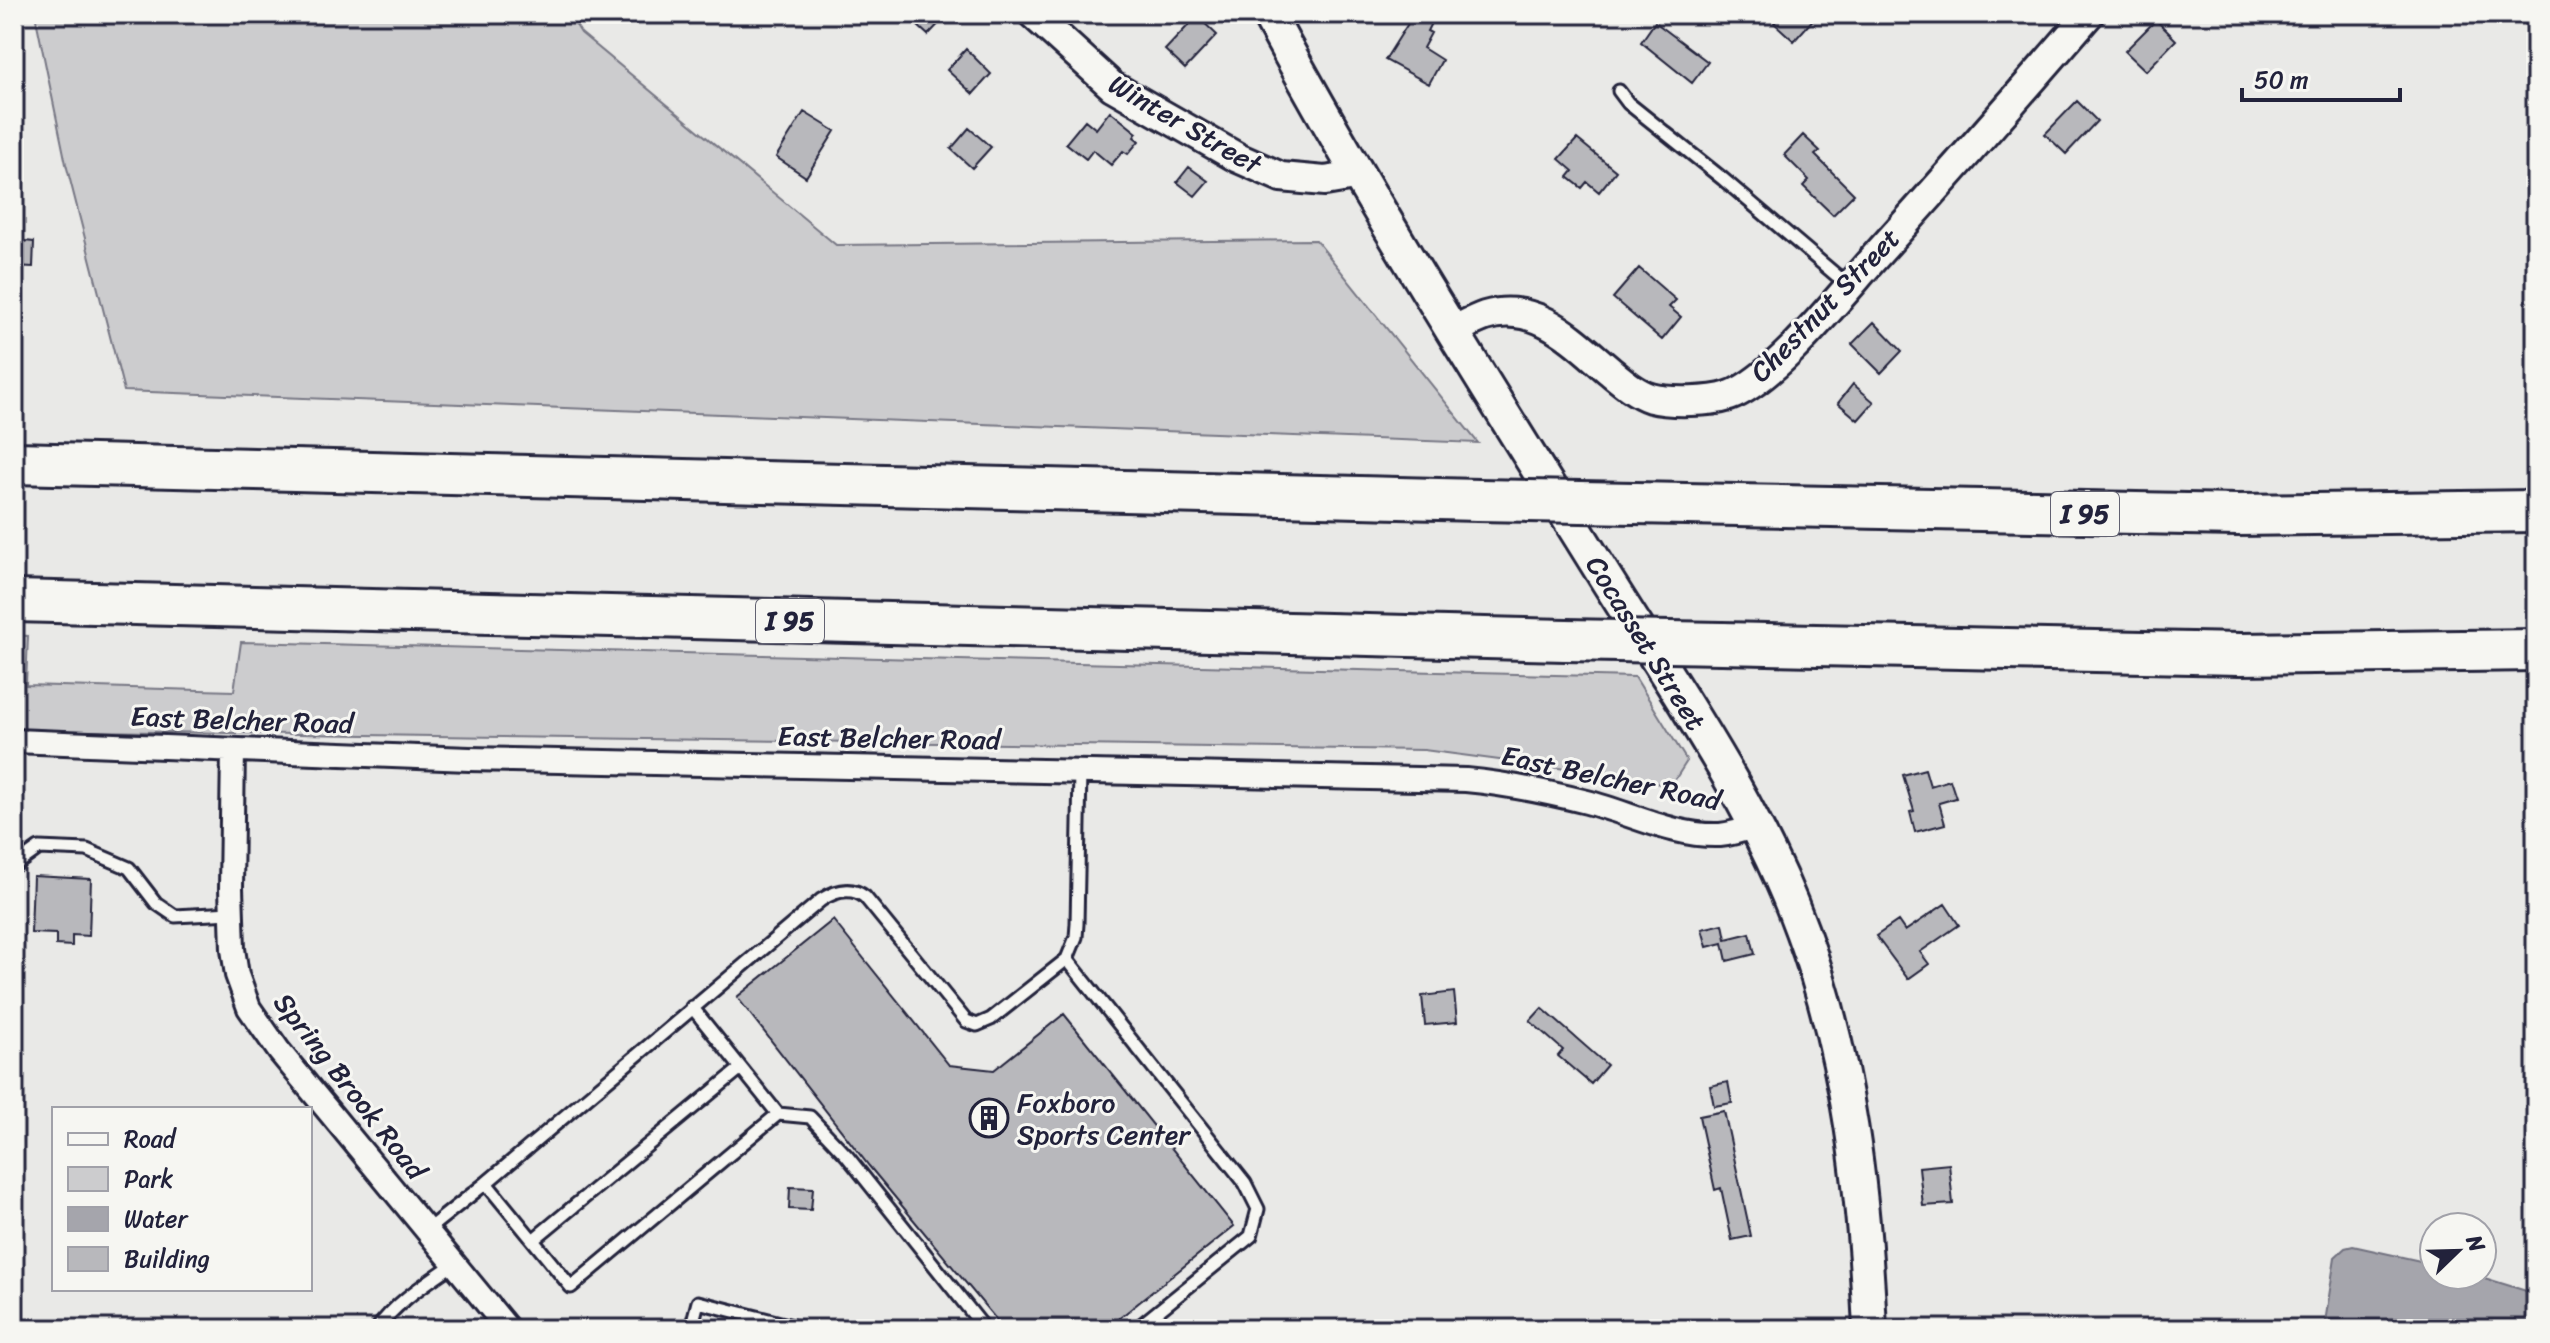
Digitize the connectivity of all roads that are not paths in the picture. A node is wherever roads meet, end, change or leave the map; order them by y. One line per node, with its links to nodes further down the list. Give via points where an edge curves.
1 (1033, 14): 5 (street, Winter Street, via 1112,86 1238,158 1281,177 1325,181)
2 (1268, 14): 5 (main road, Cocasset Street)
3 (2089, 14): 6 (street, Chestnut Street)
4 (1619, 91): 6 (lane)
5 (1360, 175): 7 (main road, Cocasset Street)
6 (1849, 286): 7 (street, Chestnut Street, via 1769,370 1716,398 1650,398 1631,389 1558,328 1526,313 1485,316)
7 (1452, 331): 15 (main road, Cocasset Street)
8 (14, 463): 9 (highway, I 95, bridge, via 2237,515)
9 (2536, 511)
10 (14, 601): 11 (highway, I 95, bridge, via 2240,654)
11 (2536, 650)
12 (14, 741): 13 (street, East Belcher Road)
13 (233, 750): 14 (street, East Belcher Road); 17 (street, Spring Brook Road)
14 (1080, 772): 15 (street, East Belcher Road, via 1466,780 1549,793 1704,834); 18 (lane, via 1077,932)
15 (1756, 826): 32 (main road, Cocasset Street, via 1804,936 1840,1069 1860,1184)
16 (14, 866): 17 (lane, via 39,848 87,850 129,868 156,903 175,916)
17 (231, 913): 23 (street, Spring Brook Road, via 237,975 249,1008)
18 (1067, 959): 19 (lane, via 987,1022 970,1023 865,897 840,891 821,900); 31 (lane, via 1245,1183 1258,1209 1251,1236)
19 (692, 1007): 20 (lane); 22 (lane)
20 (741, 1068): 21 (lane); 24 (lane)
21 (778, 1114): 24 (lane, via 571,1287); 30 (lane, via 810,1117)
22 (486, 1183): 23 (lane); 24 (lane)
23 (427, 1230): 25 (street, Spring Brook Road)
24 (533, 1240)
25 (455, 1263): 26 (lane, via 410,1295); 27 (street, Spring Brook Road)
26 (377, 1329)
27 (508, 1329)
28 (691, 1329): 29 (lane, via 698,1302)
29 (804, 1329)
30 (985, 1329)
31 (1136, 1329)
32 (1870, 1329)

